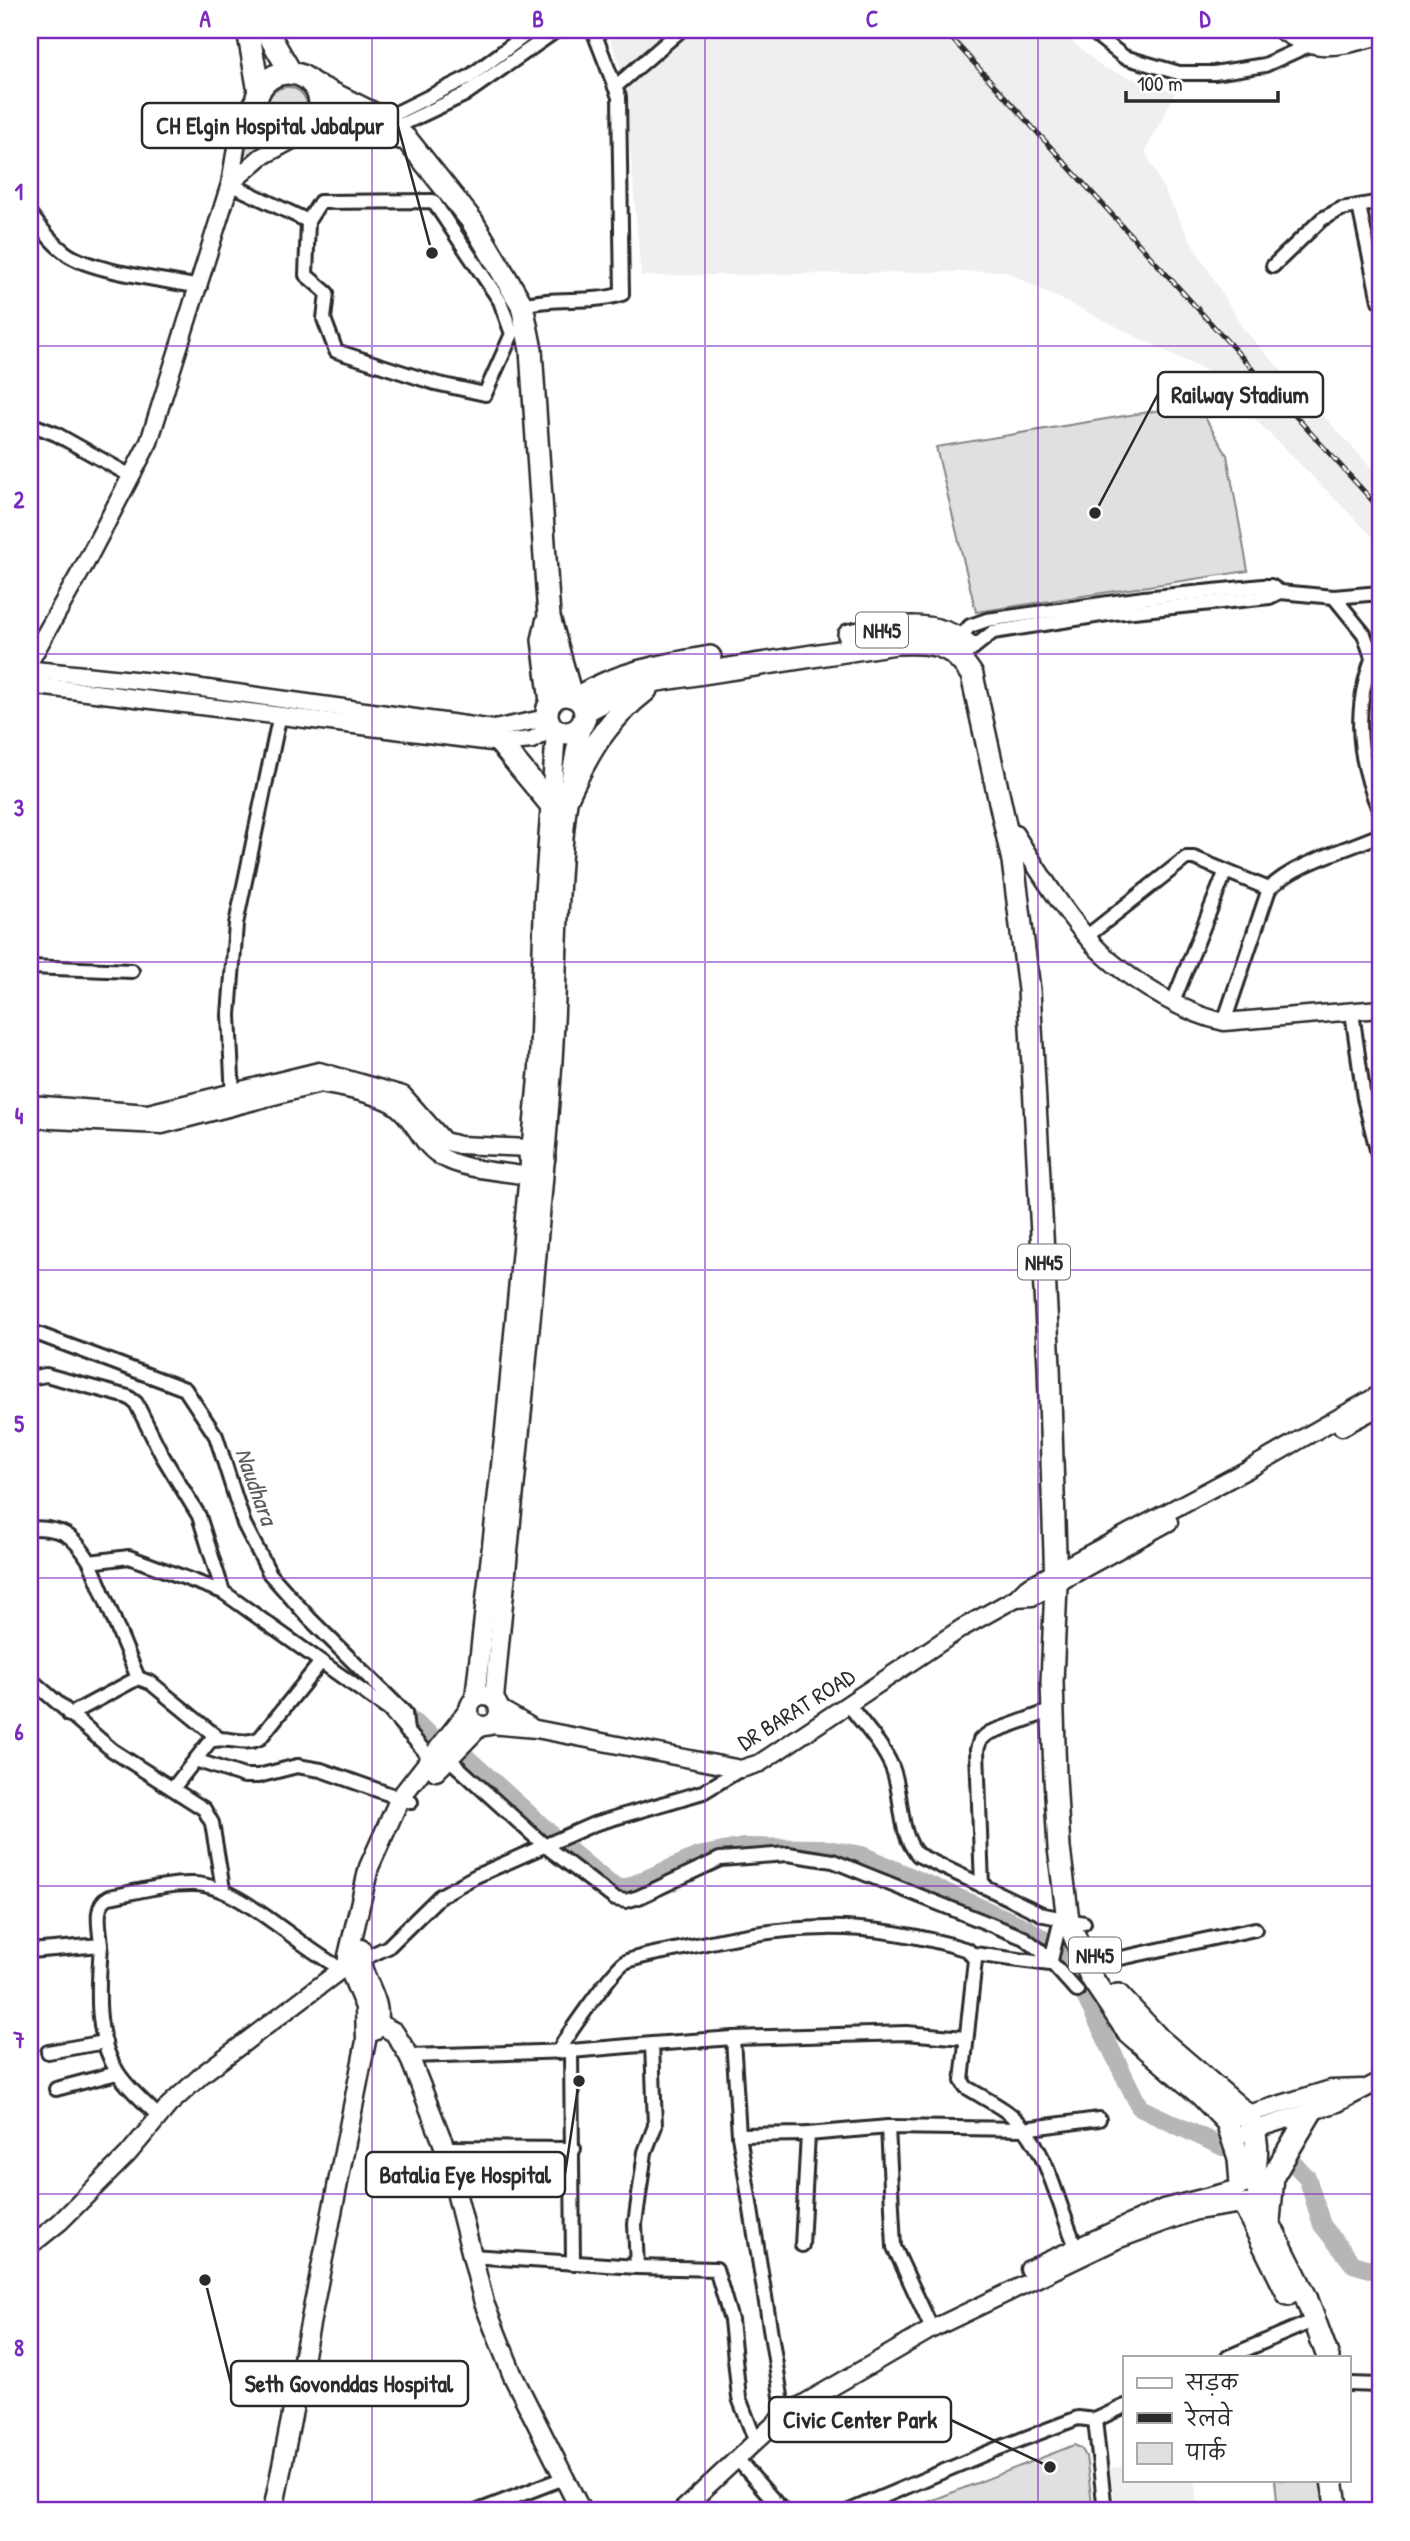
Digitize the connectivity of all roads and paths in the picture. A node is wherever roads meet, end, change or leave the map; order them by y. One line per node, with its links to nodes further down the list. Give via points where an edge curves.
1 (248, 30): 13 (highway)
2 (266, 30): 11 (highway)
3 (532, 30): 14 (street)
4 (593, 30): 12 (street)
5 (681, 30): 12 (street)
6 (1090, 30): 10 (street, via 1124,57 1179,73 1265,65)
7 (1282, 30): 10 (main road)
8 (553, 31): 14 (street, via 464,94)
9 (1380, 35): 10 (main road, via 1341,46)
10 (1309, 46)
11 (301, 78): 13 (highway, via 275,76); 14 (highway); 15 (highway, via 318,96 319,111)
12 (615, 87): 24 (street, via 622,294)
13 (257, 96): 15 (highway, via 257,114 265,128 278,136); 16 (street, via 241,118)
14 (388, 130): 15 (highway); 24 (highway, via 472,221)
15 (302, 135): 16 (street, via 261,158)
16 (230, 184): 20 (street); 22 (street)
17 (1380, 202): 18 (street)
18 (1359, 206): 21 (street, via 1322,219); 23 (street)
19 (30, 214): 22 (street, via 69,255)
20 (308, 221): 20 (street, via 306,275 327,293 324,319 336,351 485,394 512,334 500,301 433,201 320,202)
21 (1273, 266)
22 (200, 287): 26 (street, via 149,442)
23 (1379, 301)
24 (522, 305): 35 (highway, via 531,350 549,617 543,640)
25 (30, 424): 26 (street)
26 (131, 476): 32 (street)
27 (1380, 593): 28 (street)
28 (1334, 597): 30 (street, via 1263,586 1063,609 970,626); 31 (street, via 1364,634)
29 (1380, 640): 31 (street)
30 (960, 648): 33 (highway, NH45, via 897,643); 35 (highway, NH45, via 925,626 869,632 628,673 604,681); 39 (highway, NH45, via 972,675)
31 (1372, 657): 38 (street, via 1358,715 1364,775)
32 (31, 672): 34 (street); 35 (street, via 173,684 494,729)
33 (659, 680): 35 (highway, NH45); 37 (highway, via 618,711)
34 (280, 714): 36 (street); 50 (street, via 236,924 229,1015)
35 (565, 714): 36 (street, via 532,740); 37 (main road); 37 (main road)
36 (500, 743): 37 (highway)
37 (559, 803): 55 (main road, via 544,899)
38 (1380, 812)
39 (1010, 832): 43 (street); 63 (highway, NH45, via 1029,990 1048,1338)
40 (1380, 835): 42 (street, via 1296,871)
41 (1226, 873): 42 (street); 43 (street, via 1186,858); 46 (street)
42 (1269, 888): 49 (street)
43 (1086, 937): 46 (street, via 1128,973)
44 (30, 967): 45 (street)
45 (132, 971)
46 (1173, 1002): 49 (street, via 1199,1016)
47 (1380, 1009): 48 (street)
48 (1352, 1012): 49 (street); 54 (street, via 1364,1098)
49 (1224, 1022)
50 (233, 1091): 51 (street, via 148,1113); 52 (street); 55 (street, via 306,1073 330,1072 403,1095 444,1141)
51 (30, 1104)
52 (234, 1109): 53 (street, via 162,1125); 55 (street, via 303,1087 338,1086 397,1107 430,1150 445,1159 463,1165)
53 (30, 1119)
54 (1376, 1132): 56 (street)
55 (533, 1160): 69 (main road); 70 (main road)
56 (1380, 1162)
57 (30, 1331): 76 (street, via 185,1389 216,1436 244,1524 270,1574 405,1713)
58 (30, 1378): 64 (street, via 46,1375 136,1403 199,1516)
59 (1380, 1394): 63 (street, DR BARAT ROAD)
60 (1380, 1407): 63 (street, DR BARAT ROAD)
61 (30, 1528): 62 (street, via 76,1538)
62 (90, 1562): 64 (street, via 129,1557); 67 (street)
63 (1055, 1578): 66 (highway, NH45); 71 (street, DR BARAT ROAD, via 1032,1597 1016,1598 962,1628)
64 (223, 1592): 65 (street)
65 (321, 1662): 76 (street, via 389,1710); 77 (street, via 260,1738 251,1743)
66 (1055, 1664): 72 (highway, NH45); 86 (highway, NH45, via 1060,1679 1074,1869)
67 (138, 1678): 73 (street); 77 (street, via 151,1683)
68 (30, 1679): 73 (street)
69 (497, 1703): 70 (main road, via 485,1695); 74 (main road, via 498,1718); 75 (street, DR BARAT ROAD)
70 (472, 1704): 74 (main road, via 472,1720); 78 (main road)
71 (848, 1704): 80 (street, DR BARAT ROAD, via 760,1763); 84 (street, via 892,1766 909,1845 918,1855)
72 (1053, 1710): 84 (street, via 980,1740); 86 (highway, NH45, via 1059,1848)
73 (69, 1715): 81 (street, via 112,1750)
74 (485, 1725): 75 (street, DR BARAT ROAD); 78 (main road)
75 (536, 1729): 80 (street, DR BARAT ROAD)
76 (407, 1732): 78 (street)
77 (218, 1738): 79 (street)
78 (440, 1759): 82 (main road); 83 (street)
79 (195, 1760): 81 (street); 82 (street, via 244,1776 297,1766 321,1770)
80 (741, 1769): 83 (street, via 703,1792 594,1824)
81 (174, 1787): 85 (street, via 204,1809 212,1823)
82 (405, 1800): 93 (main road)
83 (544, 1845): 92 (street, via 604,1894 625,1901 720,1859 788,1854 833,1861 1004,1927 1040,1950); 93 (street, via 440,1896 404,1935)
84 (982, 1886): 86 (street, via 1044,1915)
85 (223, 1889): 88 (street, via 194,1884 102,1900); 93 (street, via 321,1958)
86 (1071, 1921): 91 (highway, NH45); 92 (street); 110 (highway, NH45, via 1091,1977 1128,2032)
87 (1255, 1929): 91 (street)
88 (101, 1945): 89 (street); 98 (street, via 99,2015)
89 (30, 1951)
90 (974, 1954): 92 (street); 97 (street); 100 (street, via 907,1935 842,1926 707,1942 623,1963)
91 (1098, 1963): 110 (highway, NH45, via 1127,2009)
92 (1050, 1964): 94 (street)
93 (350, 1965): 95 (main road, via 376,1997); 108 (street, via 204,2073)
94 (1077, 1991)
95 (373, 2020): 102 (main road, via 394,2032); 141 (main road)
96 (733, 2038): 97 (street, via 906,2033); 99 (street); 113 (street)
97 (965, 2038): 112 (street, via 962,2074 966,2087 1010,2114)
98 (105, 2042): 101 (street); 103 (street)
99 (652, 2044): 100 (street); 124 (street, via 655,2126 645,2152 635,2224)
100 (564, 2051): 102 (street); 116 (street)
101 (48, 2052)
102 (409, 2056): 115 (main road)
103 (117, 2073): 106 (street); 108 (street)
104 (1380, 2081): 105 (street)
105 (1364, 2088): 107 (street); 110 (street, via 1331,2089)
106 (56, 2090)
107 (1311, 2112): 110 (street); 118 (highway, via 1273,2176)
108 (159, 2117): 120 (street, via 128,2154)
109 (1099, 2119): 112 (street)
110 (1240, 2125): 117 (highway, via 1258,2142)
111 (888, 2127): 112 (street); 114 (street); 127 (street, via 894,2247)
112 (1024, 2129): 121 (street)
113 (739, 2134): 114 (street); 134 (street)
114 (808, 2134): 119 (street)
115 (445, 2148): 116 (street); 122 (main road)
116 (574, 2149): 123 (street)
117 (1245, 2194): 118 (highway); 121 (street); 126 (highway)
118 (1269, 2221): 126 (highway)
119 (802, 2245)
120 (30, 2246)
121 (1078, 2251): 125 (street); 127 (street)
122 (471, 2256): 123 (street); 138 (main road, via 513,2376)
123 (573, 2263): 124 (street)
124 (638, 2267): 136 (street, via 716,2269 731,2320 738,2398)
125 (1029, 2269)
126 (1309, 2322): 128 (street); 129 (highway); 130 (highway)
127 (932, 2329): 134 (street)
128 (1230, 2356)
129 (1313, 2356)
130 (1327, 2356)
131 (1350, 2384): 132 (street)
132 (1380, 2385)
133 (1123, 2407): 135 (street)
134 (784, 2414): 136 (street)
135 (1095, 2420): 146 (street, via 1078,2418); 147 (street)
136 (756, 2442): 137 (street)
137 (738, 2460): 144 (street); 145 (street)
138 (564, 2478): 142 (street); 143 (main road)
139 (1332, 2482): 148 (highway)
140 (1346, 2482): 149 (highway)
141 (273, 2511)
142 (478, 2511)
143 (580, 2511)
144 (681, 2511)
145 (783, 2511)
146 (849, 2511)
147 (1105, 2511)
148 (1337, 2511)
149 (1350, 2511)

